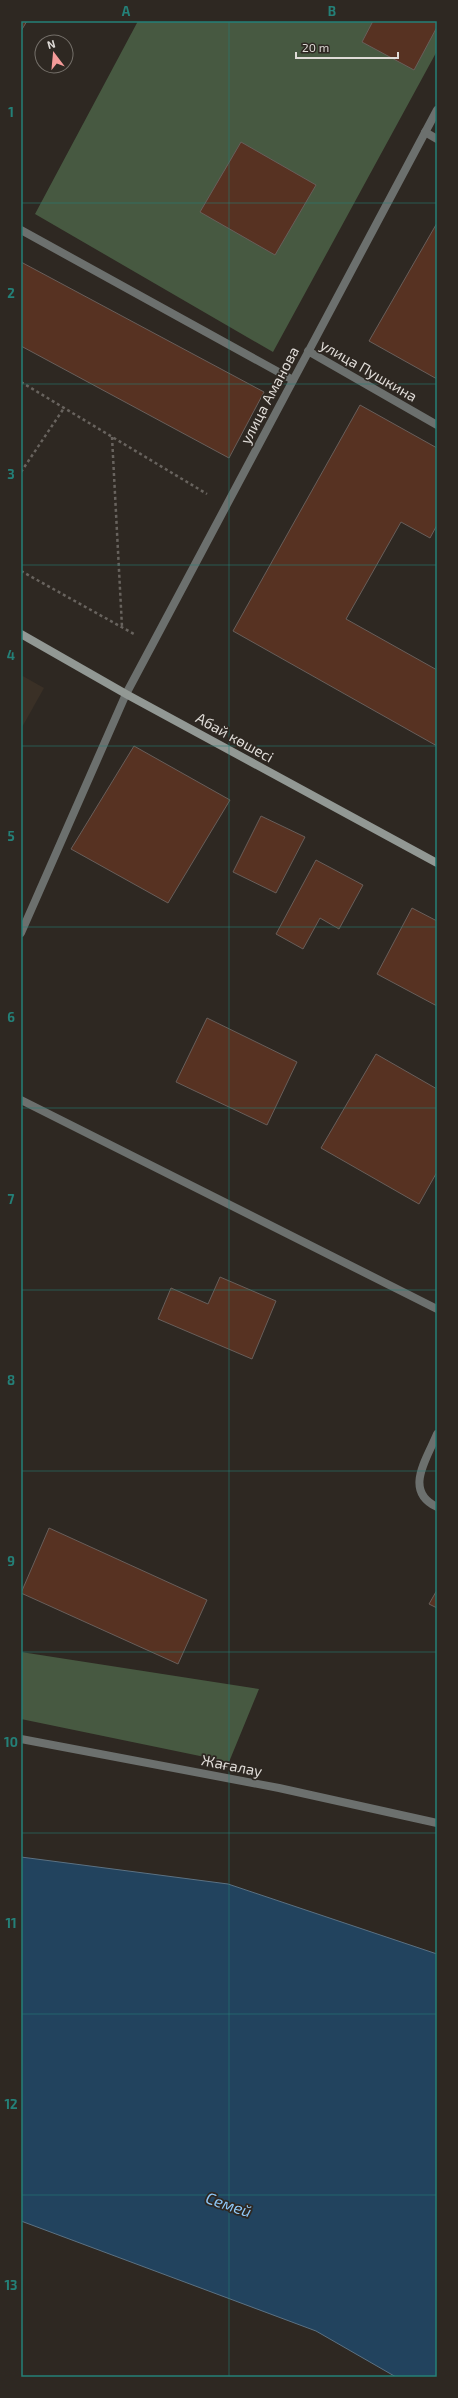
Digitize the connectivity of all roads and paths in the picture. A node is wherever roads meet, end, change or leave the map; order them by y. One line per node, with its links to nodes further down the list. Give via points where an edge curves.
1 (437, 110): 2 (street, улица Аманова)
2 (425, 132): 3 (street); 5 (street, улица Аманова)
3 (437, 139)
4 (21, 230): 6 (street)
5 (308, 351): 6 (street, улица Аманова); 9 (street, улица Пушкина)
6 (293, 380): 12 (street, улица Аманова)
7 (21, 382): 8 (path)
8 (64, 408): 10 (path); 11 (path)
9 (437, 425)
10 (112, 436): 12 (path); 14 (path)
11 (21, 472)
12 (226, 505): 16 (street, улица Аманова)
13 (21, 571): 14 (path)
14 (122, 627): 16 (path)
15 (21, 634): 17 (main road, Абай көшесі)
16 (152, 645): 17 (street, улица Аманова)
17 (126, 694): 18 (main road, Абай көшесі); 19 (street, улица Аманова)
18 (437, 863)
19 (21, 933)
20 (21, 1100): 21 (street)
21 (437, 1309)
22 (437, 1434): 23 (street, via 417,1482 421,1493)
23 (437, 1507)
24 (21, 1739): 25 (street, Жағалау, via 278,1788)
25 (437, 1823)

